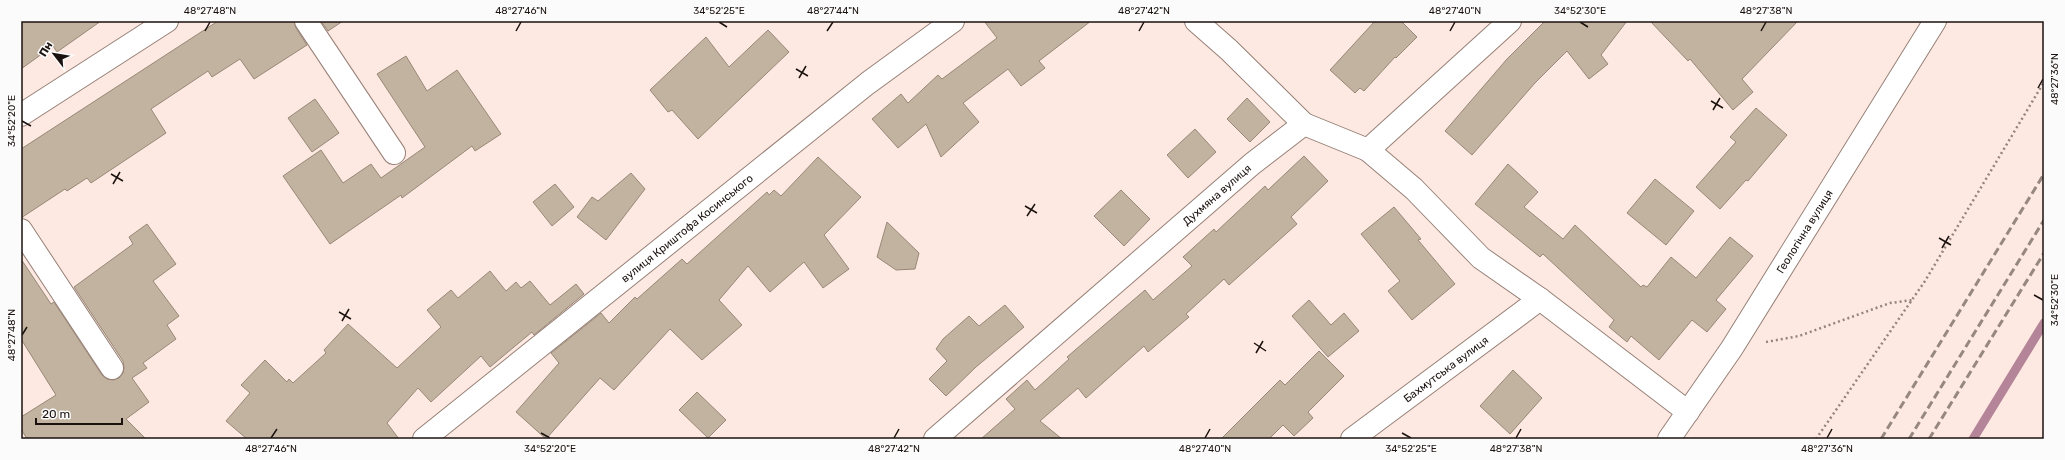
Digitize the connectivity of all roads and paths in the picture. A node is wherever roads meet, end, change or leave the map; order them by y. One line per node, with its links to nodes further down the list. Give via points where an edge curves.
1 (168, 21): 8 (street)
2 (306, 21): 11 (street)
3 (953, 21): 18 (street, вулиця Криштофа Косинського, via 868,83)
4 (1196, 21): 9 (street)
5 (1510, 21): 10 (street)
6 (1935, 21): 15 (street, Геологічна вулиця)
7 (2044, 82): 14 (path)
8 (21, 115)
9 (1304, 124): 10 (street); 19 (street, Духмяна вулиця, via 1252,164)
10 (1368, 150): 13 (street, via 1414,189 1482,258)
11 (394, 153)
12 (21, 230): 16 (street)
13 (1540, 299): 17 (street); 20 (street, Бахмутська вулиця)
14 (1912, 300): 15 (path, via 1890,303 1799,336); 22 (path)
15 (1732, 348): 17 (street, Геологічна вулиця)
16 (112, 368)
17 (1688, 412): 21 (street, Геологічна вулиця)
18 (424, 439)
19 (935, 439)
20 (1352, 439)
21 (1668, 439)
22 (1816, 439)

